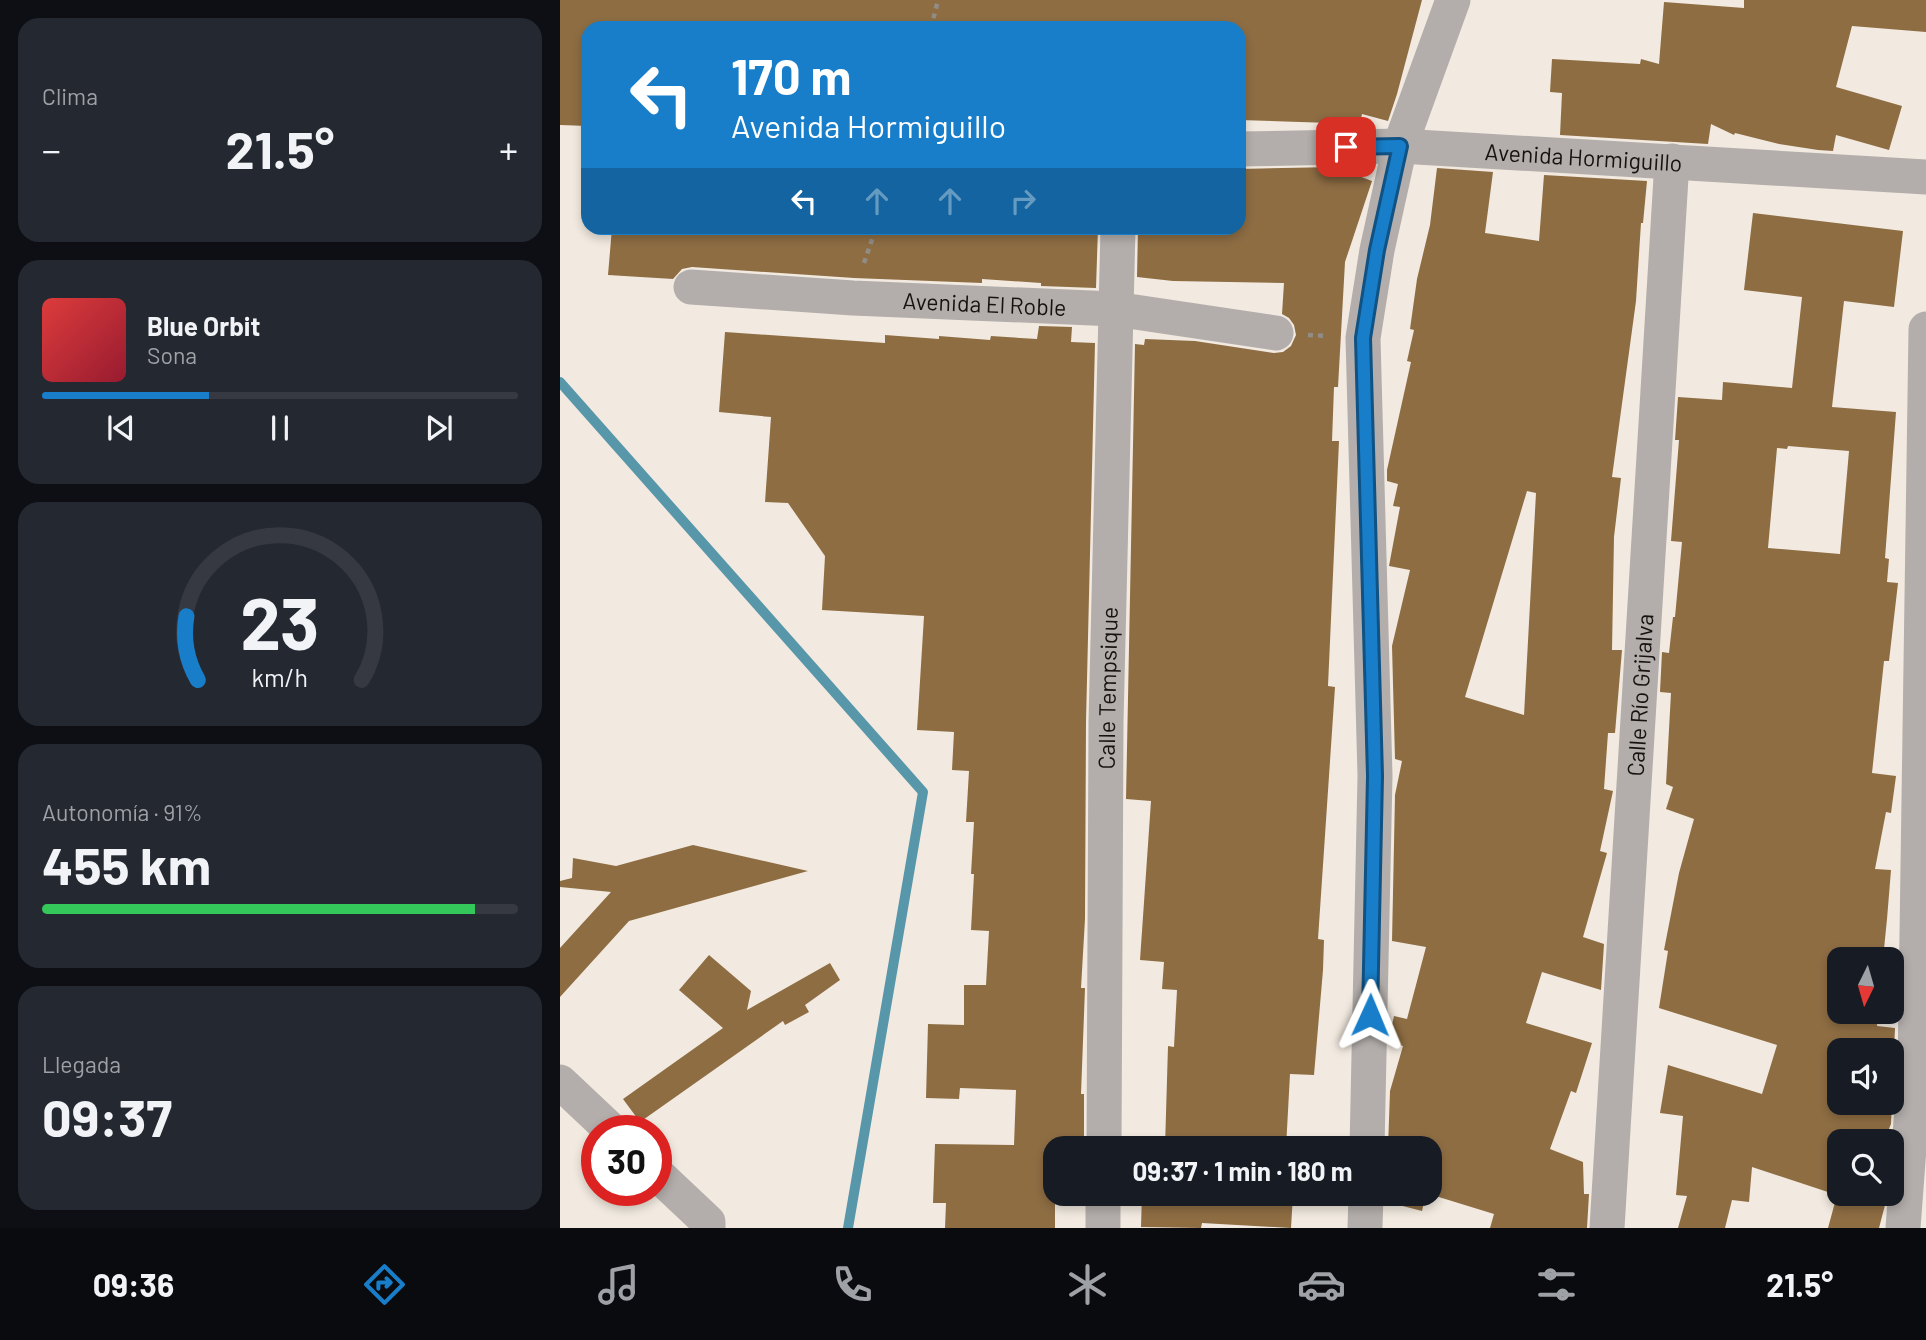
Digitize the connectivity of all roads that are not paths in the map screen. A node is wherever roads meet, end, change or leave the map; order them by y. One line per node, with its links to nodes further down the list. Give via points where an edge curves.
1 (1453, 0): 2 (street)
2 (1400, 146): 3 (street, Avenida Hormiguillo); 4 (street, Avenida Hormiguillo); 15 (street, via 1363,338 1375,776)
3 (1246, 149)
4 (1672, 161): 5 (street, Avenida Hormiguillo); 22 (street, Calle Río Grijalva)
5 (1926, 177)
6 (1118, 235): 8 (street, Calle Tempsique)
7 (691, 287): 8 (street, Avenida El Roble)
8 (1115, 309): 10 (street, Avenida El Roble); 14 (street, Calle Tempsique, via 1105,722)
9 (1926, 329): 11 (street)
10 (1276, 332)
11 (1920, 1068): 23 (street)
12 (560, 1082): 13 (street)
13 (595, 1115)
14 (1104, 1136)
15 (1367, 1136)
16 (672, 1188): 19 (street, via 708,1222)
17 (1103, 1206): 20 (street)
18 (1366, 1206): 21 (street)
19 (708, 1228)
20 (1103, 1228)
21 (1365, 1228)
22 (1606, 1228)
23 (1903, 1228)

